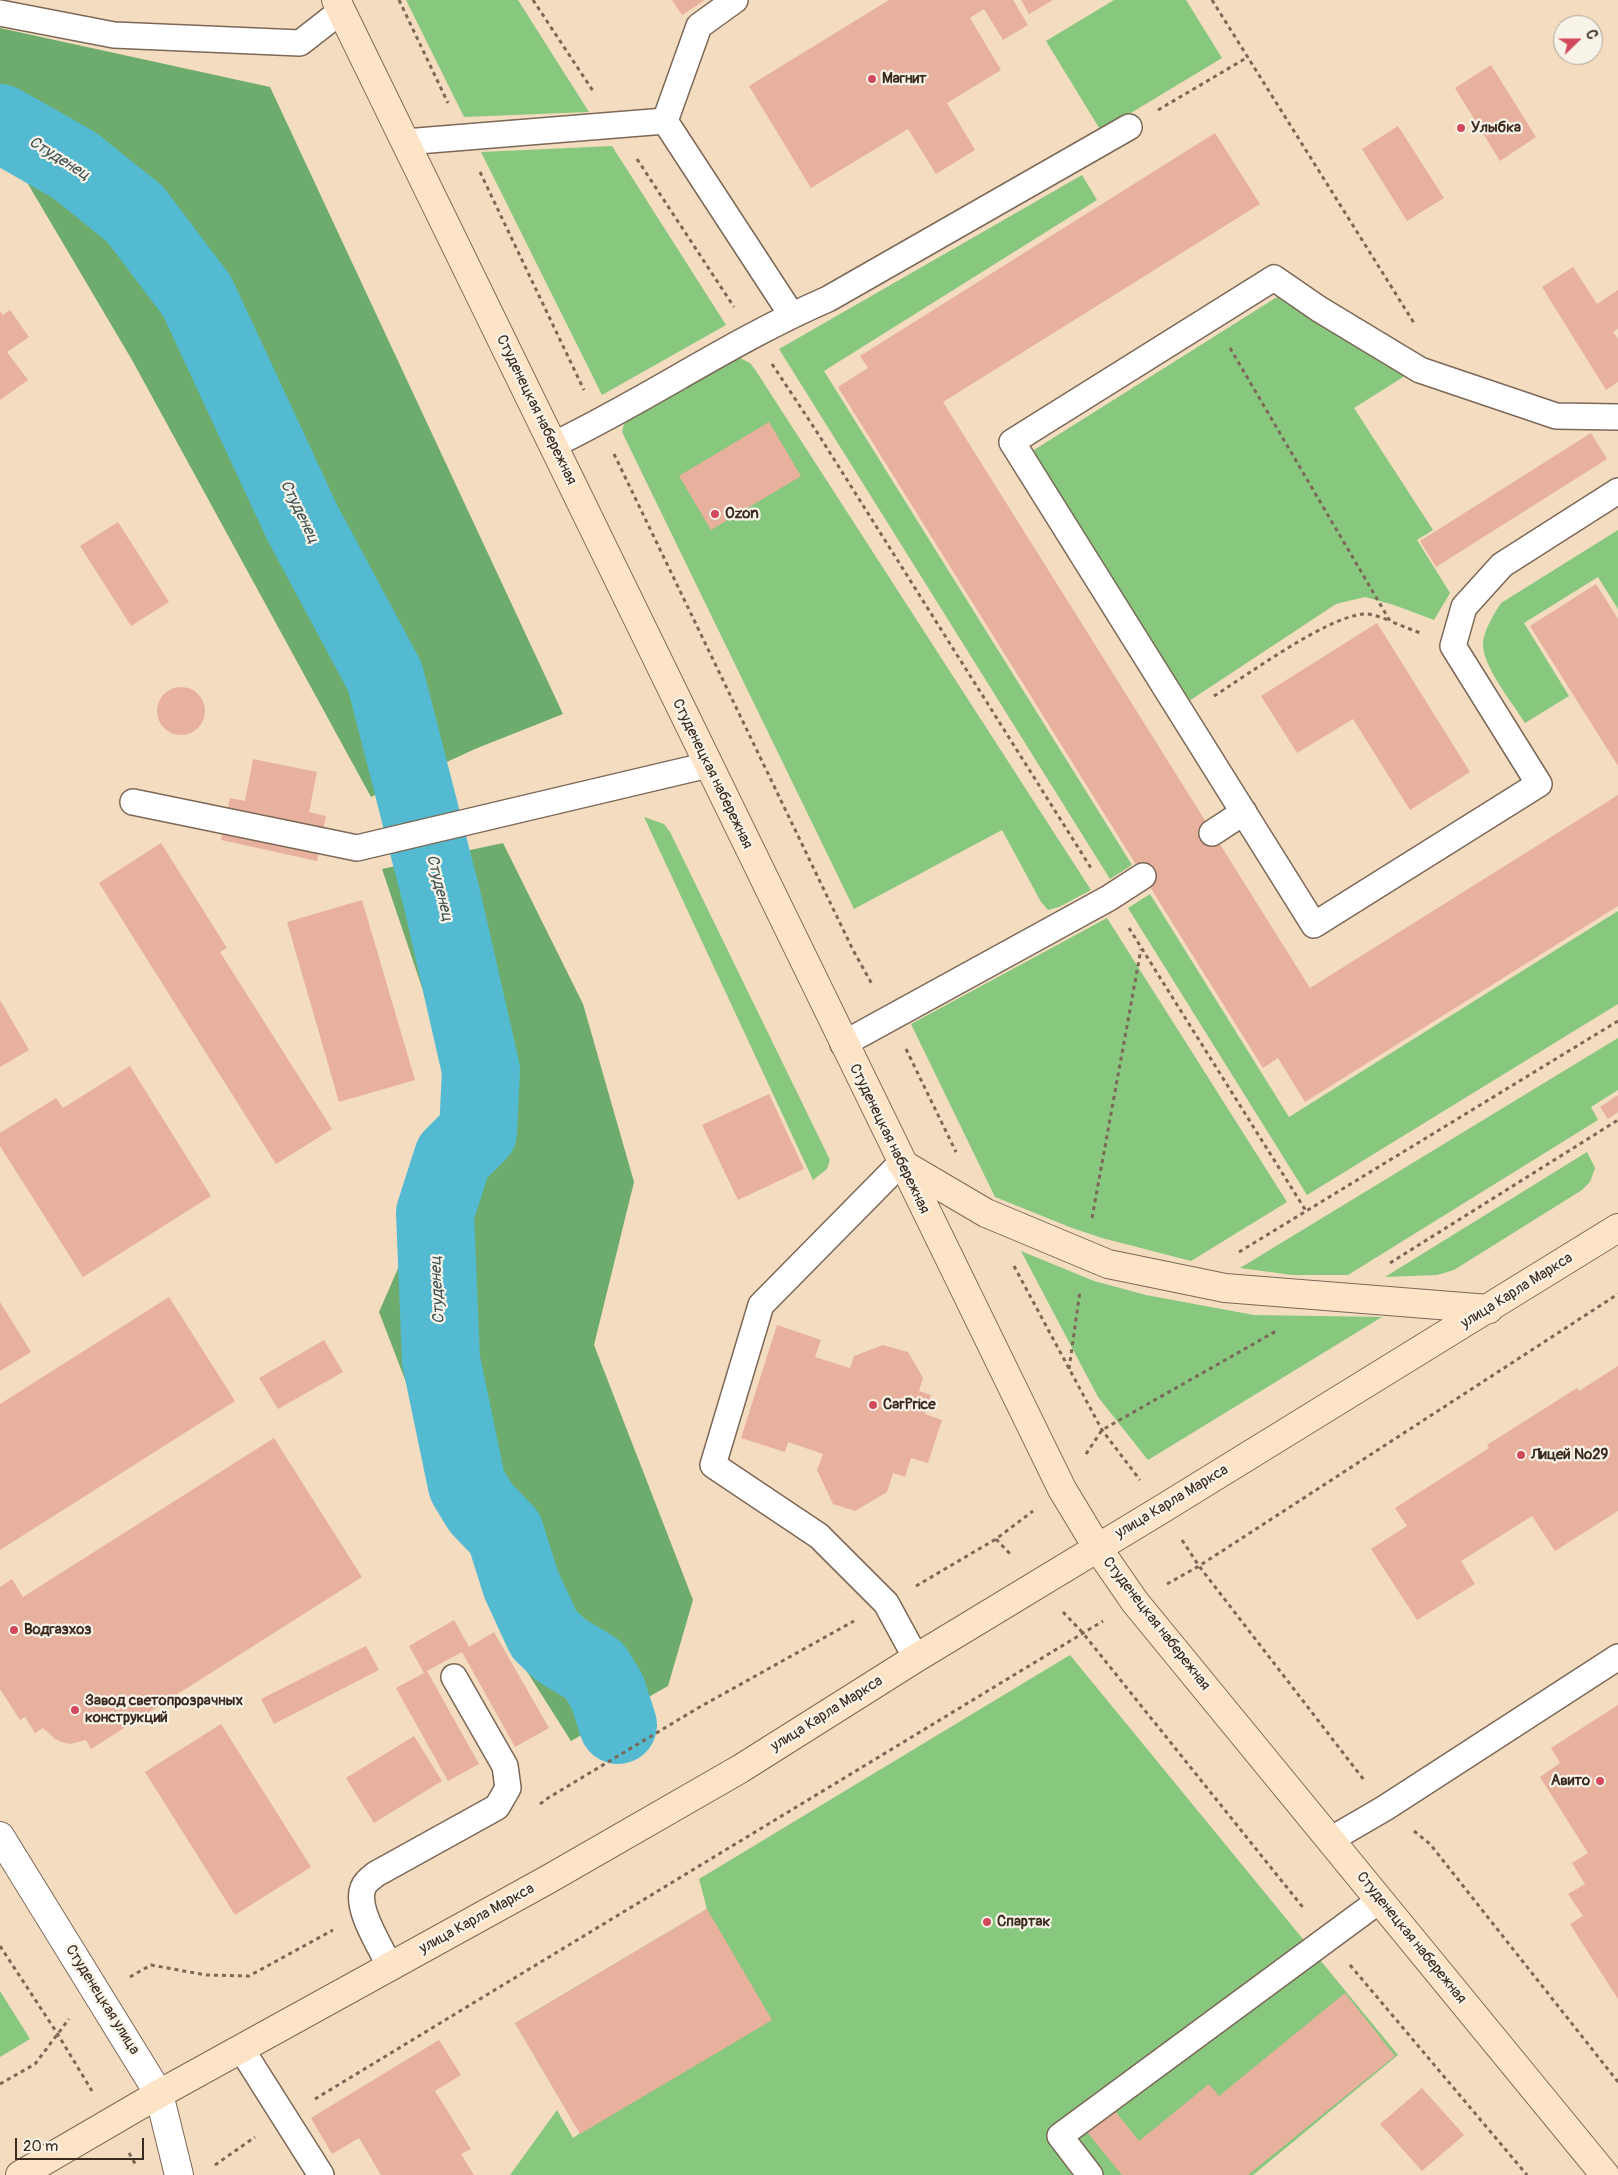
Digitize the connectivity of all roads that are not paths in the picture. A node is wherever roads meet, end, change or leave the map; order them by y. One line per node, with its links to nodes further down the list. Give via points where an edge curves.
1 (736, 0): 4 (lane, via 700,26)
2 (338, 6): 3 (lane, via 300,42 114,34); 6 (main road, Студенецкая набережная)
3 (0, 14)
4 (665, 121): 6 (lane); 7 (lane)
5 (1129, 128): 7 (lane, via 828,299)
6 (405, 142): 9 (main road, Студенецкая набережная)
7 (791, 314): 9 (lane, via 599,423)
8 (1618, 417): 13 (lane, via 1556,416 1420,370 1318,309 1274,278 1012,442)
9 (553, 445): 11 (main road, Студенецкая набережная)
10 (1618, 491): 13 (lane, via 1502,565 1464,607 1453,646 1539,784 1314,925)
11 (708, 765): 12 (lane, via 358,848); 16 (main road, Студенецкая набережная)
12 (133, 802)
13 (1244, 812): 14 (lane)
14 (1212, 832)
15 (1143, 876): 16 (lane, via 1109,898)
16 (843, 1044): 17 (main road, Студенецкая набережная)
17 (902, 1163): 19 (main road, via 986,1213 1108,1264 1225,1288); 20 (main road, Студенецкая набережная, via 1062,1490); 22 (lane, via 761,1305 713,1465 819,1536 886,1603)
18 (1618, 1228): 19 (main road, улица Карла Маркса)
19 (1489, 1309): 20 (main road, улица Карла Маркса)
20 (1097, 1547): 22 (main road, улица Карла Маркса); 25 (main road, Студенецкая набережная, via 1135,1602)
21 (1618, 1657): 25 (lane)
22 (916, 1658): 27 (main road, улица Карла Маркса, via 740,1770)
23 (454, 1677): 27 (lane, via 505,1766 508,1788 497,1807 376,1874 364,1885 360,1898 364,1913)
24 (0, 1836): 29 (street, Студенецкая улица)
25 (1330, 1840): 26 (main road, Студенецкая набережная)
26 (1380, 1900): 33 (lane, via 1060,2136); 34 (main road, Студенецкая набережная)
27 (390, 1967): 28 (main road, улица Карла Маркса)
28 (242, 2050): 29 (main road, улица Карла Маркса); 32 (lane)
29 (159, 2094): 30 (main road, улица Карла Маркса); 31 (street, Студенецкая улица)
30 (20, 2175)
31 (178, 2175)
32 (322, 2175)
33 (1090, 2175)
34 (1605, 2175)

